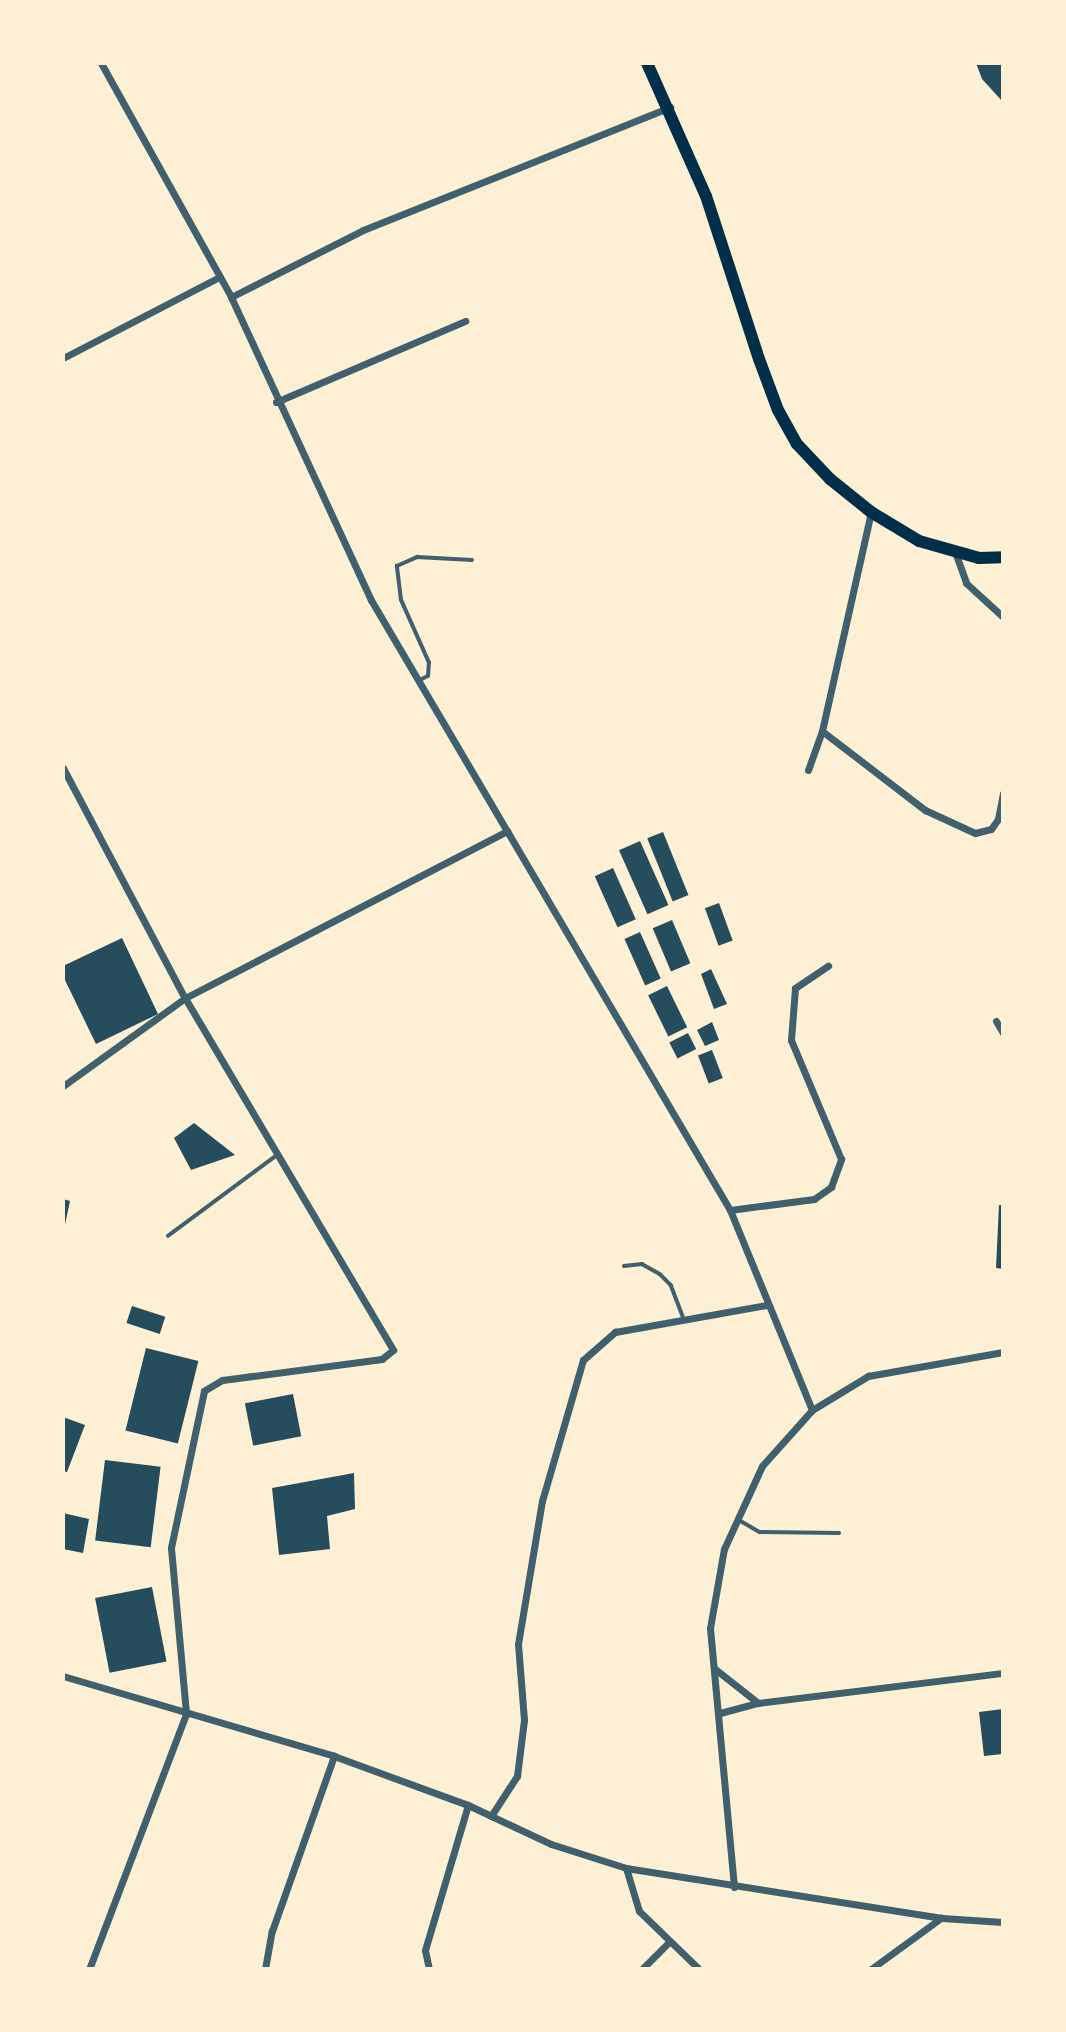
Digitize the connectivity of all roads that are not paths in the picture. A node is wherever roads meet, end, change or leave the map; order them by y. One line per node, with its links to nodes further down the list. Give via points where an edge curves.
1 (102, 63): 4 (street)
2 (647, 63): 3 (main road)
3 (670, 107): 5 (street, via 363,230); 9 (main road, via 706,196 778,410 797,444)
4 (219, 276): 5 (street); 7 (street)
5 (231, 297): 8 (street)
6 (465, 321): 8 (street)
7 (63, 358)
8 (276, 402): 14 (street, via 371,600)
9 (871, 512): 10 (main road, via 919,541); 15 (street)
10 (955, 552): 11 (main road); 13 (street, via 966,583)
11 (1003, 557)
12 (472, 561): 14 (lane, via 417,557 397,566 401,600 430,671)
13 (1002, 616)
14 (416, 682): 19 (street)
15 (822, 730): 17 (street); 18 (street, via 925,810 975,833 990,829 998,819)
16 (63, 768): 21 (street)
17 (808, 770)
18 (1003, 793)
19 (507, 831): 21 (street); 26 (street)
20 (828, 966): 26 (street, via 795,988 791,1040 841,1159 831,1187 814,1199)
21 (185, 998): 24 (street); 25 (street)
22 (996, 1021): 23 (street)
23 (1003, 1033)
24 (63, 1086)
25 (278, 1154): 27 (lane); 40 (street, via 393,1350 383,1359 222,1380 204,1391 171,1548)
26 (730, 1210): 29 (street)
27 (167, 1236)
28 (624, 1266): 30 (lane, via 642,1264 660,1274 671,1285)
29 (767, 1305): 30 (street); 32 (street)
30 (683, 1317): 43 (street, via 615,1332 597,1344 575,1376 542,1501 518,1644 524,1720 517,1776)
31 (1003, 1352): 32 (street, via 890,1369 868,1376)
32 (812, 1410): 33 (street, via 762,1466)
33 (739, 1520): 34 (lane, via 760,1532); 35 (street, via 724,1549 713,1594)
34 (839, 1533)
35 (714, 1668): 38 (street); 39 (street)
36 (1003, 1673): 38 (street)
37 (63, 1676): 40 (street)
38 (758, 1703): 39 (street)
39 (720, 1713): 45 (street)
40 (186, 1714): 41 (street); 49 (street)
41 (334, 1756): 42 (street); 50 (street, via 272,1931)
42 (468, 1805): 43 (street); 51 (street, via 425,1950)
43 (491, 1816): 44 (street, via 551,1844)
44 (626, 1868): 45 (street); 48 (street, via 639,1910)
45 (734, 1887): 46 (street)
46 (942, 1918): 47 (street); 54 (street)
47 (1003, 1922)
48 (669, 1942): 52 (street); 53 (street)
49 (89, 1969)
50 (265, 1969)
51 (429, 1969)
52 (642, 1969)
53 (699, 1969)
54 (871, 1969)

